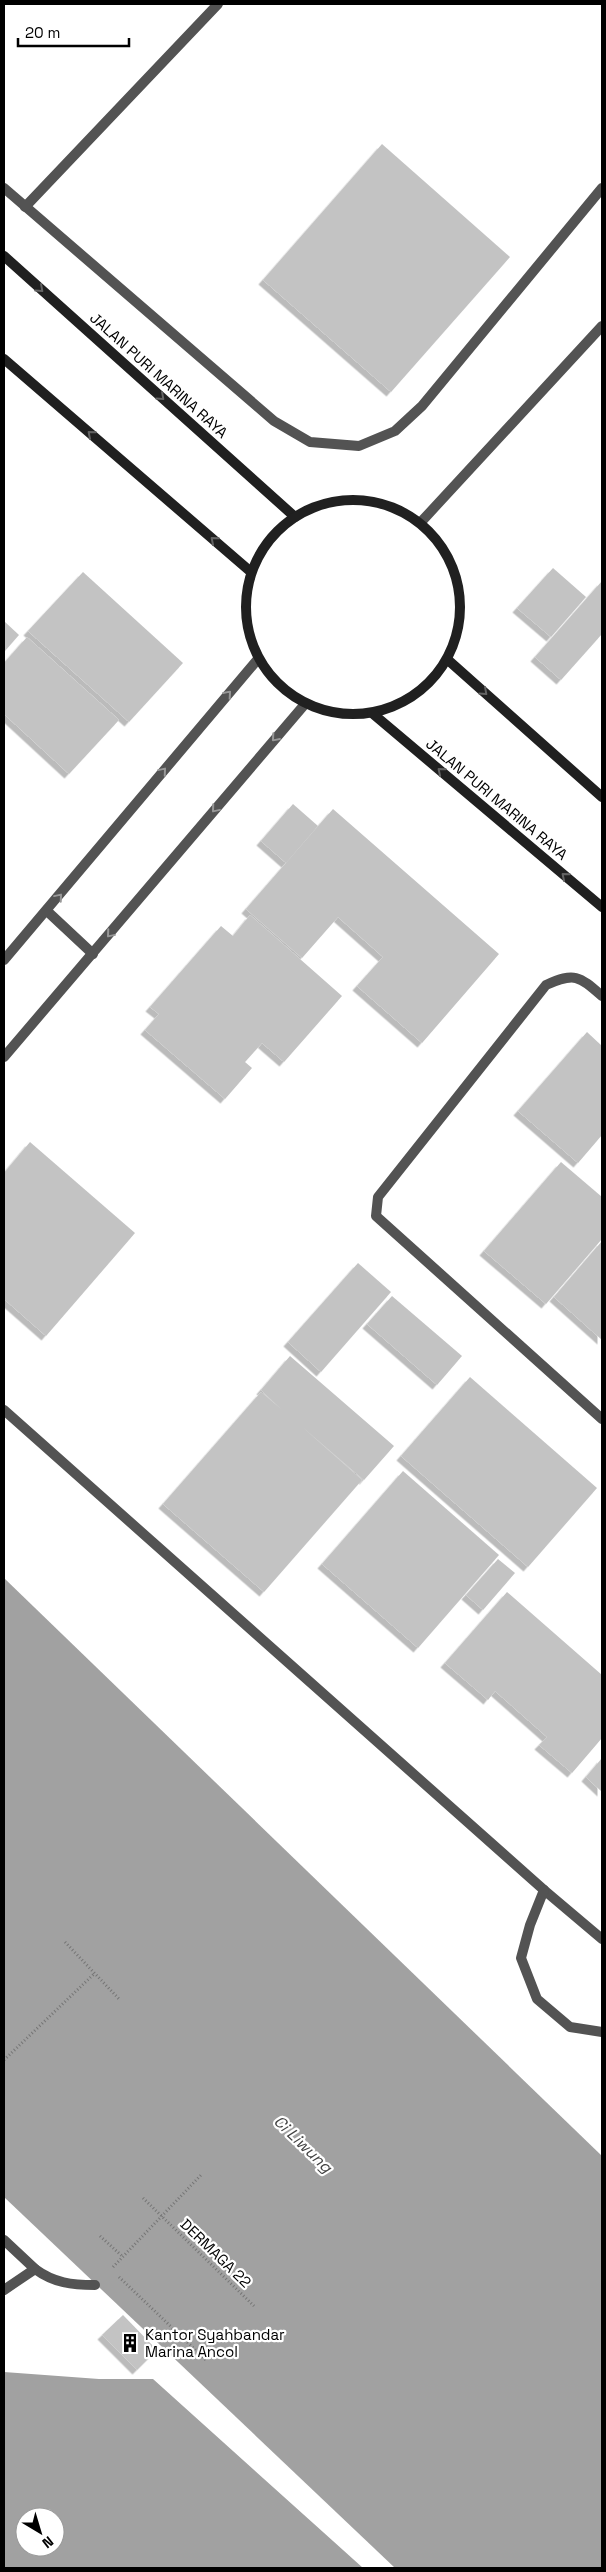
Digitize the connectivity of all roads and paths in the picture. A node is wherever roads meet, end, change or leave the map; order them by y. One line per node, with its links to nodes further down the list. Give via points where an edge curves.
1 (218, 4): 4 (street)
2 (4, 188): 4 (street)
3 (602, 188): 4 (street, via 422,406 395,431 358,446 310,442 274,421)
4 (25, 207)
5 (4, 256): 8 (street, JALAN PURI MARINA RAYA, one-way to 8)
6 (602, 326): 9 (street)
7 (4, 359): 10 (street, one-way to 7)
8 (295, 517): 9 (street, via 326,503 359,499 392,506); 10 (street, via 268,540)
9 (421, 522): 12 (street, via 446,550 460,586 460,624)
10 (251, 572): 11 (street, via 245,601 247,624)
11 (258, 659): 13 (street, via 277,685); 17 (street, one-way to 11)
12 (448, 660): 14 (street, via 428,685 402,703); 15 (street, one-way to 15)
13 (305, 704): 14 (street, via 338,714); 18 (street, one-way to 18)
14 (372, 713): 16 (street, JALAN PURI MARINA RAYA, one-way to 14)
15 (602, 797)
16 (602, 907)
17 (47, 911): 18 (street); 19 (street)
18 (93, 954): 21 (street)
19 (4, 960)
20 (602, 996): 23 (street, via 584,980 575,978 565,977 546,985 378,1197 376,1216)
21 (4, 1057)
22 (4, 1410): 24 (street)
23 (602, 1419)
24 (544, 1890): 25 (street); 29 (street, via 521,1958 537,1999 570,2027)
25 (602, 1939)
26 (65, 1942): 27 (path)
27 (94, 1973): 28 (path); 30 (path)
28 (119, 1999)
29 (602, 2032)
30 (4, 2060)
31 (202, 2174): 33 (path, DERMAGA 22)
32 (142, 2198): 33 (path, DERMAGA 22)
33 (161, 2216): 36 (path, DERMAGA 22); 41 (path, DERMAGA 22)
34 (100, 2236): 36 (path)
35 (4, 2240): 38 (street)
36 (122, 2256): 37 (path, DERMAGA 22)
37 (110, 2269): 39 (path, DERMAGA 22); 42 (path)
38 (35, 2270): 39 (street, via 49,2279 75,2285); 40 (street)
39 (95, 2285)
40 (4, 2290)
41 (254, 2306)
42 (207, 2361)

